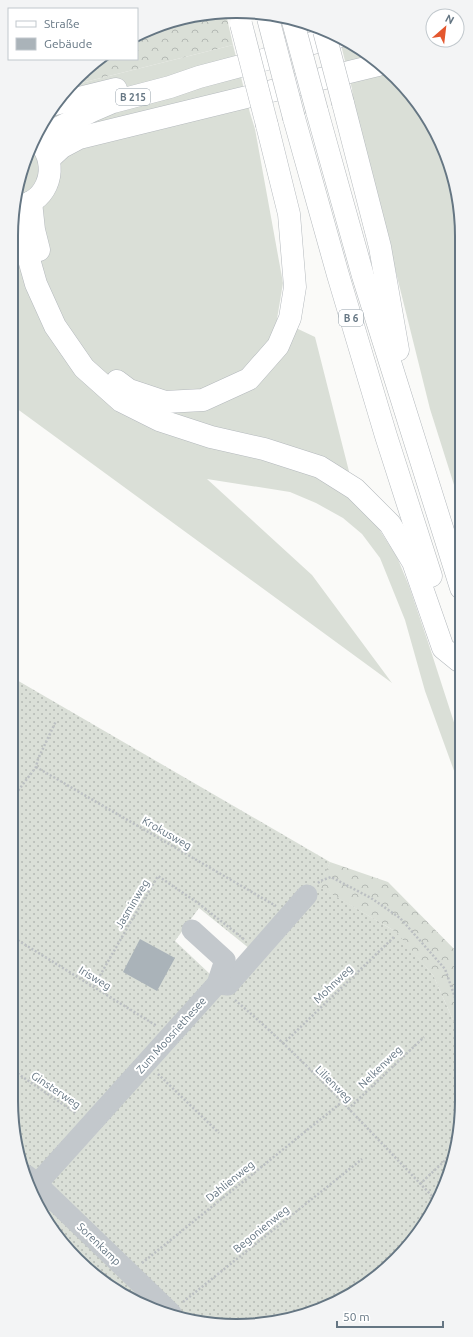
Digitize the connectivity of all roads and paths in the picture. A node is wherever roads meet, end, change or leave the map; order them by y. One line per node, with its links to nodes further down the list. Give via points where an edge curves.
1 (240, 20): 12 (main road, bridge, via 289,214 295,287 290,318 278,346 249,379 203,400 165,402 129,390 92,362 64,324 45,277 34,230)
2 (269, 21): 18 (main road, B 6, bridge, via 338,275)
3 (294, 25): 16 (main road, B 6, bridge, via 363,276)
4 (326, 38): 16 (main road, bridge, via 380,247)
5 (329, 39): 6 (main road, B 215)
6 (284, 50): 8 (main road, B 215, via 264,49); 9 (main road, B 215, via 266,59 113,102)
7 (374, 66): 11 (main road, B 215, via 80,138 62,147)
8 (64, 102)
9 (43, 135)
10 (39, 144): 11 (main road)
11 (49, 159): 12 (main road, via 51,169 48,184 40,196)
12 (23, 204)
13 (18, 224): 15 (main road)
14 (18, 245): 15 (main road)
15 (29, 257): 19 (main road, via 36,284 55,326 84,368 121,401 158,420 210,437 264,449 320,468 356,489 390,524 413,562 443,648)
16 (412, 436): 17 (main road, B 6)
17 (455, 569)
18 (455, 649)
19 (455, 660)
20 (56, 722): 21 (path)
21 (36, 767): 22 (path); 24 (path, Krokusweg, via 267,901)
22 (18, 791)
23 (306, 895): 24 (lane, Zum Moosriethesee); 31 (path, via 320,881 331,877 371,898 400,918 445,969)
24 (288, 916): 28 (lane, Zum Moosriethesee)
25 (192, 930): 29 (lane, via 225,960)
26 (395, 936): 34 (path, Mohnweg)
27 (18, 940): 30 (path, Irisweg)
28 (258, 951): 29 (lane, Zum Moosriethesee, via 228,985); 30 (path, Jasminweg, via 198,903 158,876)
29 (217, 984): 32 (lane, Zum Moosriethesee); 34 (path, Lilienweg)
30 (94, 986): 32 (path, Irisweg)
31 (455, 997)
32 (170, 1036): 35 (lane, Zum Moosriethesee)
33 (424, 1037): 38 (path, Nelkenweg)
34 (283, 1044): 37 (path, Lilienweg)
35 (146, 1063): 39 (lane, Zum Moosriethesee); 40 (path)
36 (18, 1074): 39 (path, Ginsterweg)
37 (342, 1102): 38 (path, Lilienweg); 47 (path, Dahlienweg)
38 (348, 1109): 45 (path, Lilienweg)
39 (91, 1123): 43 (lane, Zum Moosriethesee)
40 (219, 1133)
41 (448, 1158): 45 (path)
42 (362, 1159): 49 (path, Begonienweg)
43 (33, 1178)
44 (34, 1182): 47 (lane, Sorenkamp)
45 (420, 1184): 46 (path, Lilienweg)
46 (432, 1196)
47 (129, 1274): 48 (lane, Sorenkamp)
48 (164, 1306)
49 (175, 1310)

